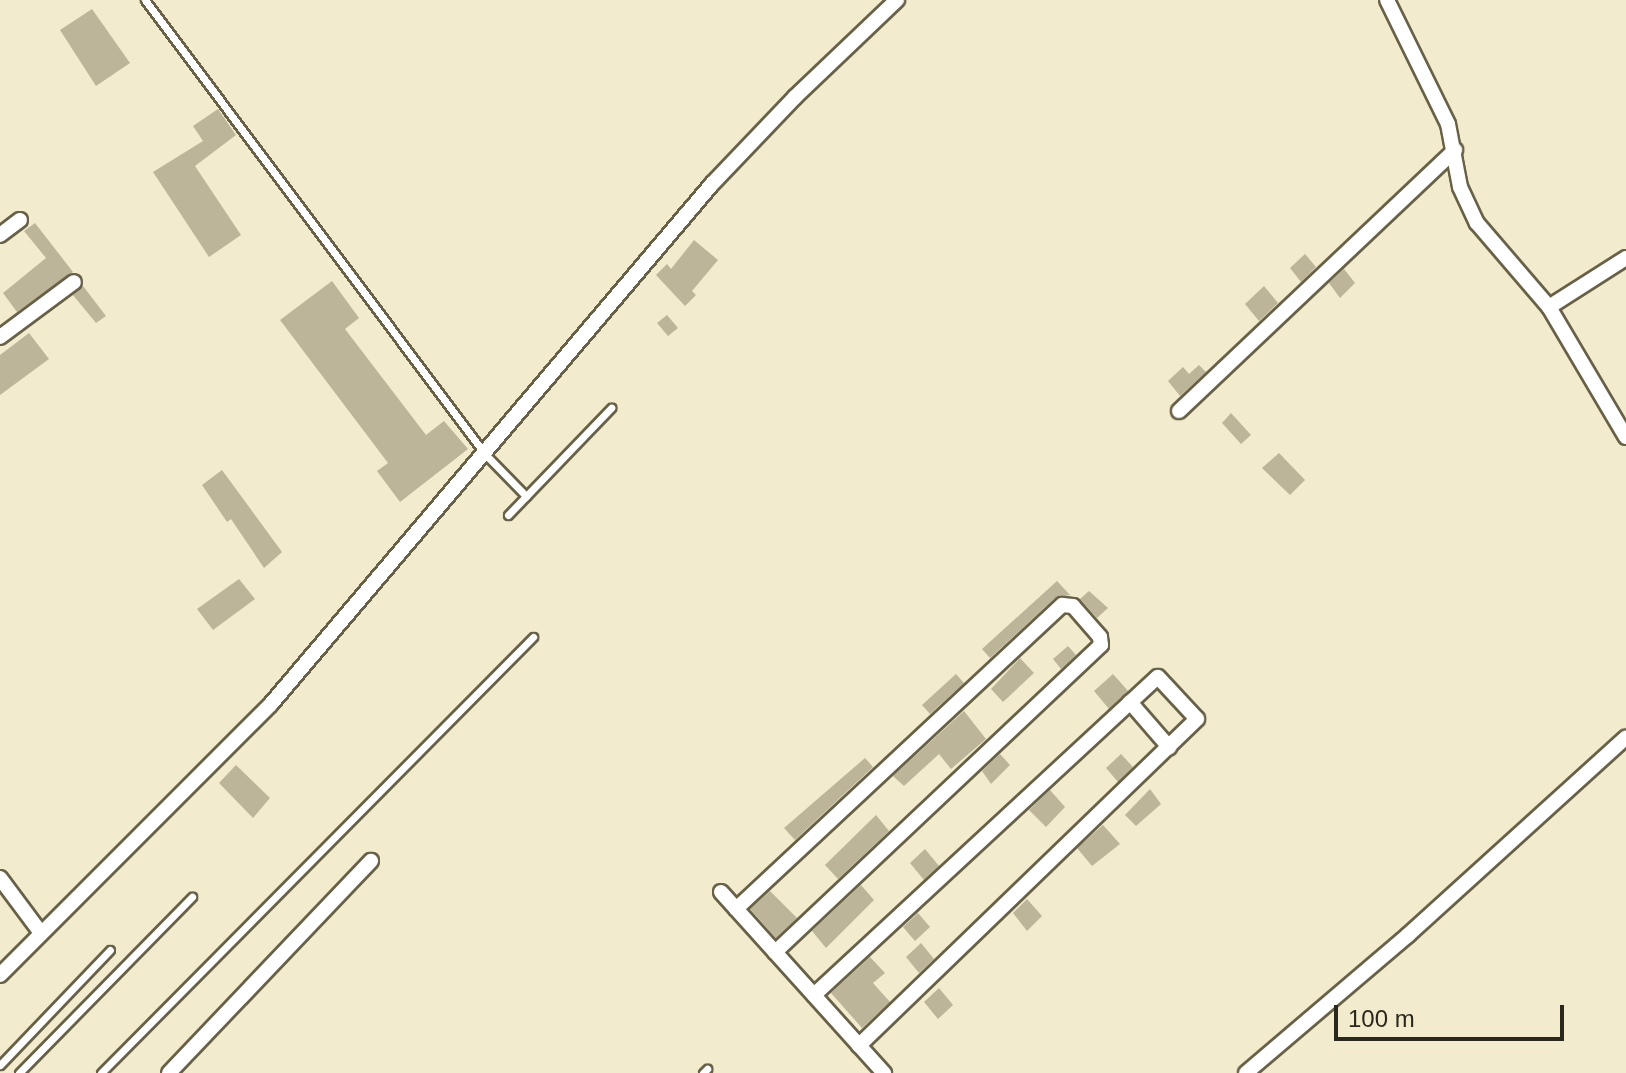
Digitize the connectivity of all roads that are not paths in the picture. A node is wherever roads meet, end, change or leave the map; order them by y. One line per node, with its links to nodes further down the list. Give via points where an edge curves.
1 (145, 0): 14 (lane)
2 (897, 0): 14 (street, via 712,184)
3 (1387, 0): 4 (street, via 1448,124)
4 (1455, 150): 9 (street, via 1460,187 1477,223); 12 (street)
5 (20, 220): 6 (street)
6 (0, 235)
7 (1626, 258): 9 (street)
8 (74, 282): 10 (street)
9 (1549, 307): 13 (street)
10 (0, 337)
11 (611, 408): 15 (lane)
12 (1179, 411)
13 (1626, 437)
14 (485, 454): 15 (lane); 26 (street, via 271,704)
15 (526, 496): 16 (lane)
16 (508, 515)
17 (533, 637): 34 (lane)
18 (1130, 702): 20 (street); 20 (street, via 1158,677 1197,719); 30 (street)
19 (1626, 737): 37 (street)
20 (1169, 747): 31 (street)
21 (371, 861): 35 (street)
22 (0, 878): 26 (street)
23 (721, 892): 25 (street)
24 (192, 897): 33 (lane)
25 (736, 909): 28 (street); 28 (street, via 1062,605 1073,606 1101,645)
26 (41, 933): 29 (street)
27 (110, 950): 32 (lane)
28 (775, 952): 30 (street)
29 (0, 975)
30 (814, 995): 31 (street)
31 (859, 1045): 36 (street)
32 (0, 1065)
33 (19, 1073)
34 (101, 1073)
35 (169, 1073)
36 (884, 1073)
37 (1246, 1073)

